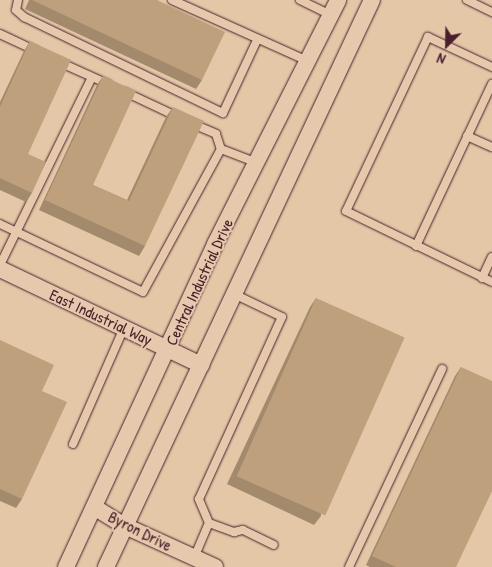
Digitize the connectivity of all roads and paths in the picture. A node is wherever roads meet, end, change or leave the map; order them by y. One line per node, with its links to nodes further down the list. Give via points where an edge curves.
1 (18, 0): 10 (lane, via 16,10 24,17 223,113)
2 (172, 0): 10 (lane)
3 (300, 0): 8 (lane)
4 (338, 0): 8 (street, Central Industrial Drive)
5 (372, 0): 27 (street, via 331,83 319,120)
6 (467, 0): 7 (lane)
7 (492, 12)
8 (331, 15): 11 (street, Central Industrial Drive)
9 (1, 37): 13 (lane)
10 (257, 40): 11 (lane)
11 (309, 61): 18 (street, Central Industrial Drive)
12 (492, 67): 21 (lane, via 428,37 346,211)
13 (92, 77): 17 (lane, via 216,134); 20 (lane)
14 (492, 84): 15 (lane)
15 (467, 136): 16 (lane); 21 (lane)
16 (492, 148)
17 (221, 149): 18 (lane); 20 (lane, via 143,292)
18 (257, 163): 29 (street, Central Industrial Drive)
19 (0, 224): 20 (lane)
20 (16, 232): 23 (lane)
21 (416, 246): 25 (lane)
22 (492, 257): 25 (lane)
23 (0, 265)
24 (0, 270): 28 (street, East Industrial Way)
25 (482, 278): 26 (lane)
26 (492, 282)
27 (234, 294): 30 (street); 34 (lane, via 282,317 199,499)
28 (124, 328): 29 (street, East Industrial Way); 32 (lane)
29 (167, 349): 30 (street, East Industrial Way); 33 (street, Central Industrial Drive)
30 (201, 365): 35 (street)
31 (442, 369): 41 (lane)
32 (73, 444)
33 (94, 507): 35 (street, Byron Drive); 38 (street, Central Industrial Drive)
34 (209, 523): 36 (lane, via 234,532 243,530); 37 (lane)
35 (126, 526): 37 (street, Byron Drive); 39 (street)
36 (274, 545)
37 (194, 558): 40 (street, Byron Drive)
38 (66, 567)
39 (106, 567)
40 (215, 567)
41 (349, 567)

